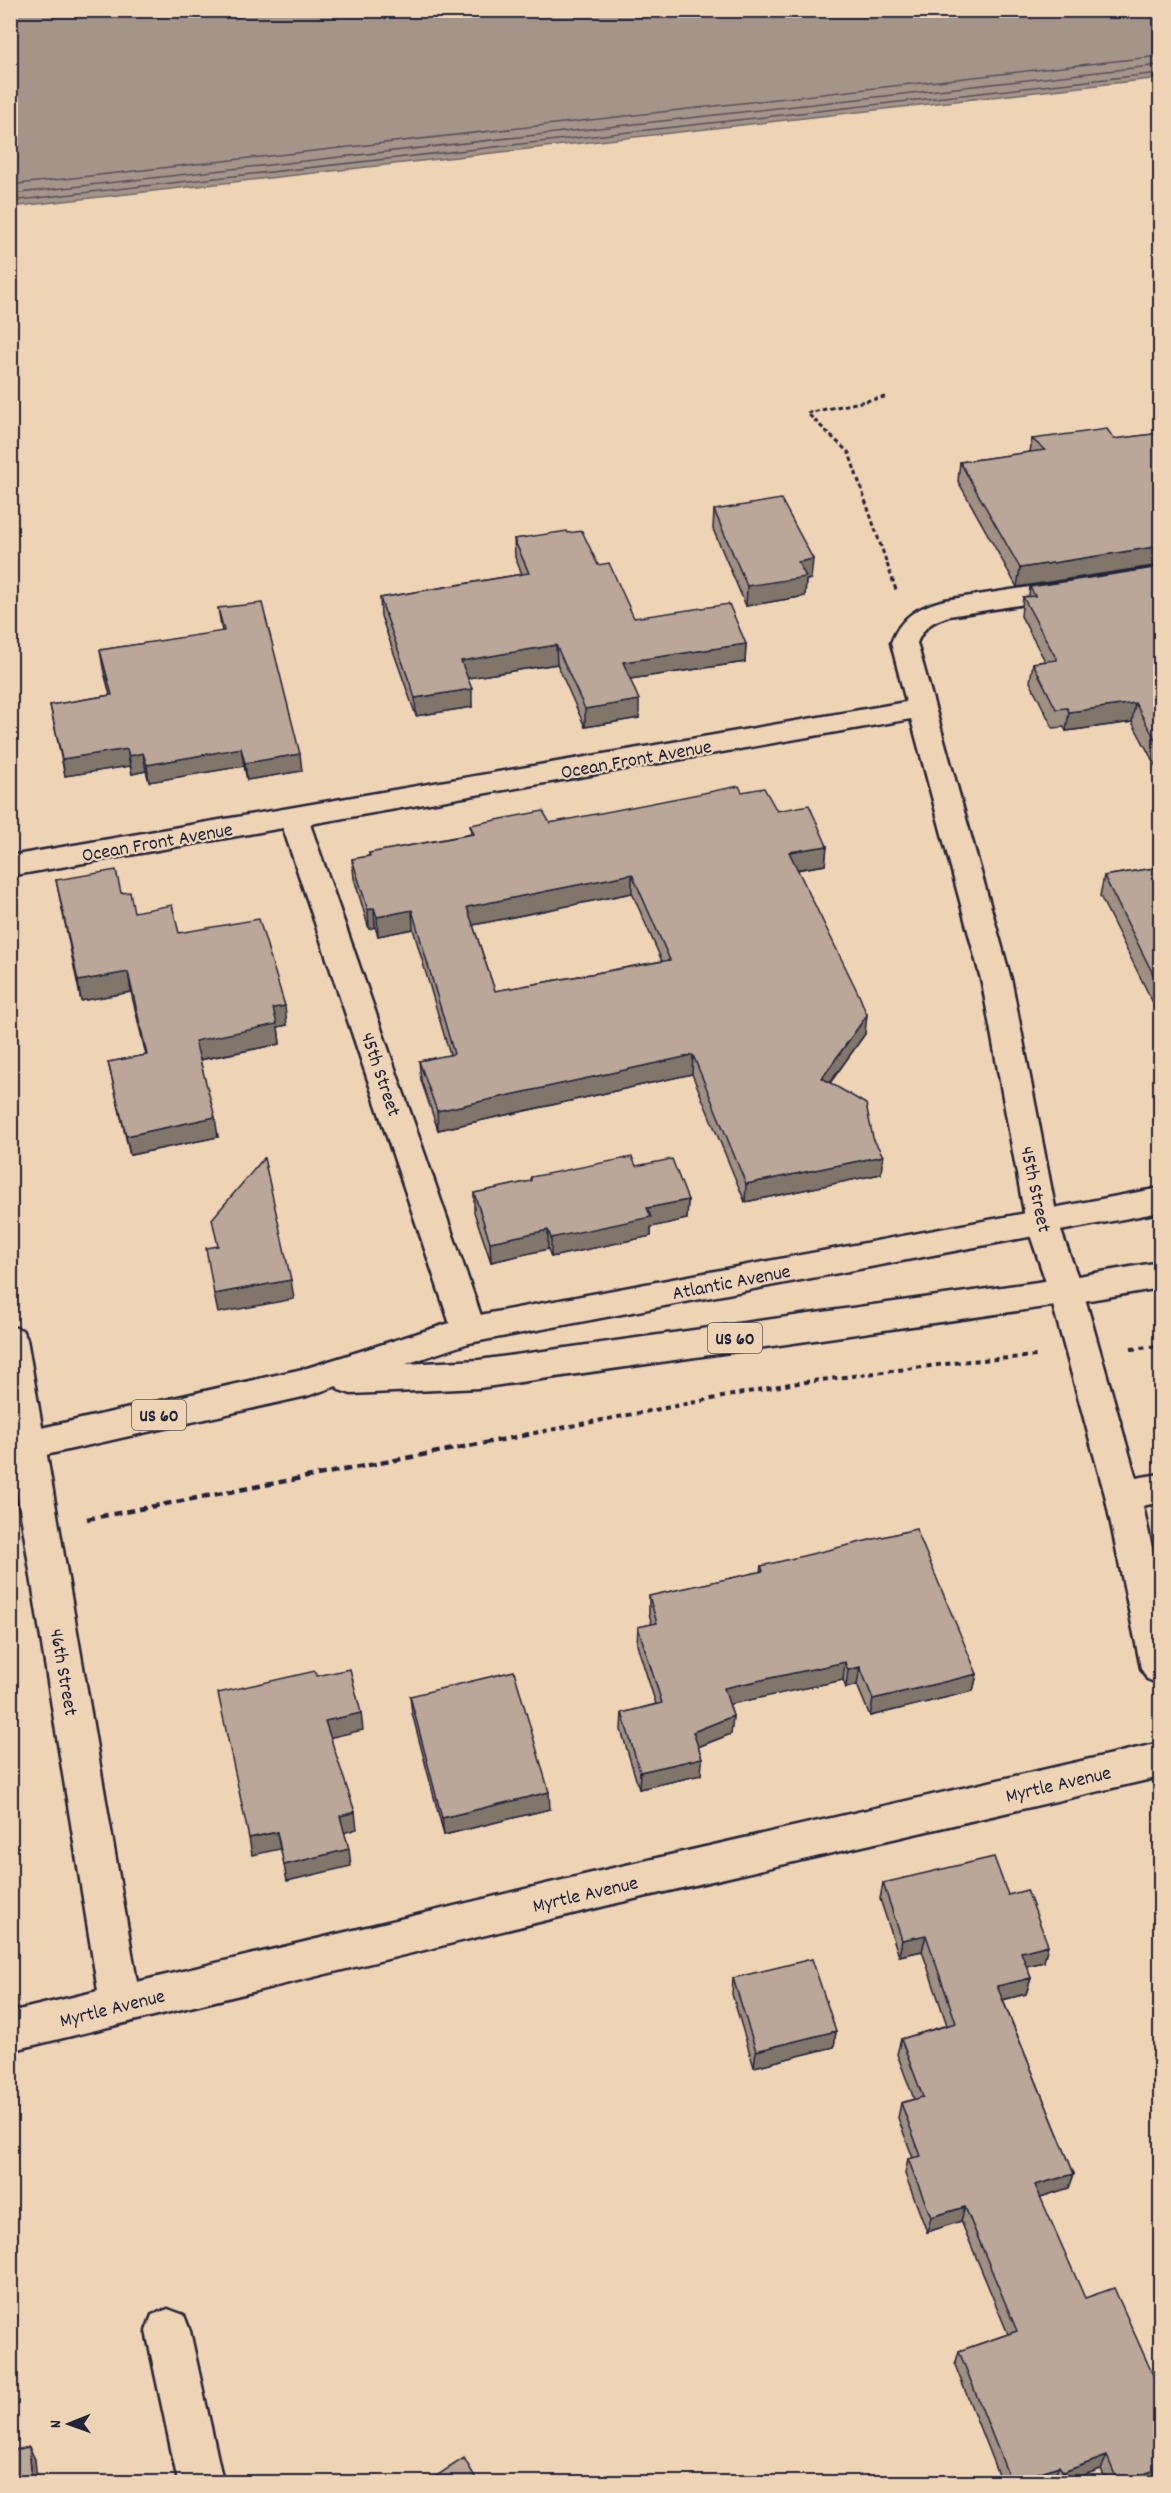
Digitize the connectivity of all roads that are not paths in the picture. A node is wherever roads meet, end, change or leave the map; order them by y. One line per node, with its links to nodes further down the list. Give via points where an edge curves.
1 (1161, 575): 2 (main road, via 945,608 923,615 909,627 904,643)
2 (922, 708): 3 (main road, Ocean Front Avenue); 6 (main road, 45th Street, via 997,983)
3 (294, 818): 4 (main road, Ocean Front Avenue); 9 (main road, 45th Street)
4 (10, 866)
5 (1161, 1200): 6 (main road, Atlantic Avenue / US 60)
6 (1042, 1223): 8 (main road, 45th Street); 9 (main road, Atlantic Avenue / US 60)
7 (1161, 1275): 8 (main road, Atlantic Avenue / US 60)
8 (1066, 1291): 11 (main road, Atlantic Avenue / US 60, via 479,1374); 14 (main road, 45th Street)
9 (469, 1330): 11 (main road, Atlantic Avenue / US 60)
10 (10, 1339): 12 (main road, 46th Street)
11 (307, 1382): 12 (main road, Atlantic Avenue / US 60)
12 (19, 1447): 17 (main road, 46th Street, via 41,1530)
13 (1161, 1488): 14 (main road)
14 (1123, 1495): 15 (main road, 45th Street)
15 (1161, 1668)
16 (1161, 1760): 17 (main road, Myrtle Avenue, via 613,1886)
17 (121, 2005): 18 (main road, Myrtle Avenue)
18 (10, 2032)
19 (168, 2331): 20 (main road)
20 (201, 2482)

